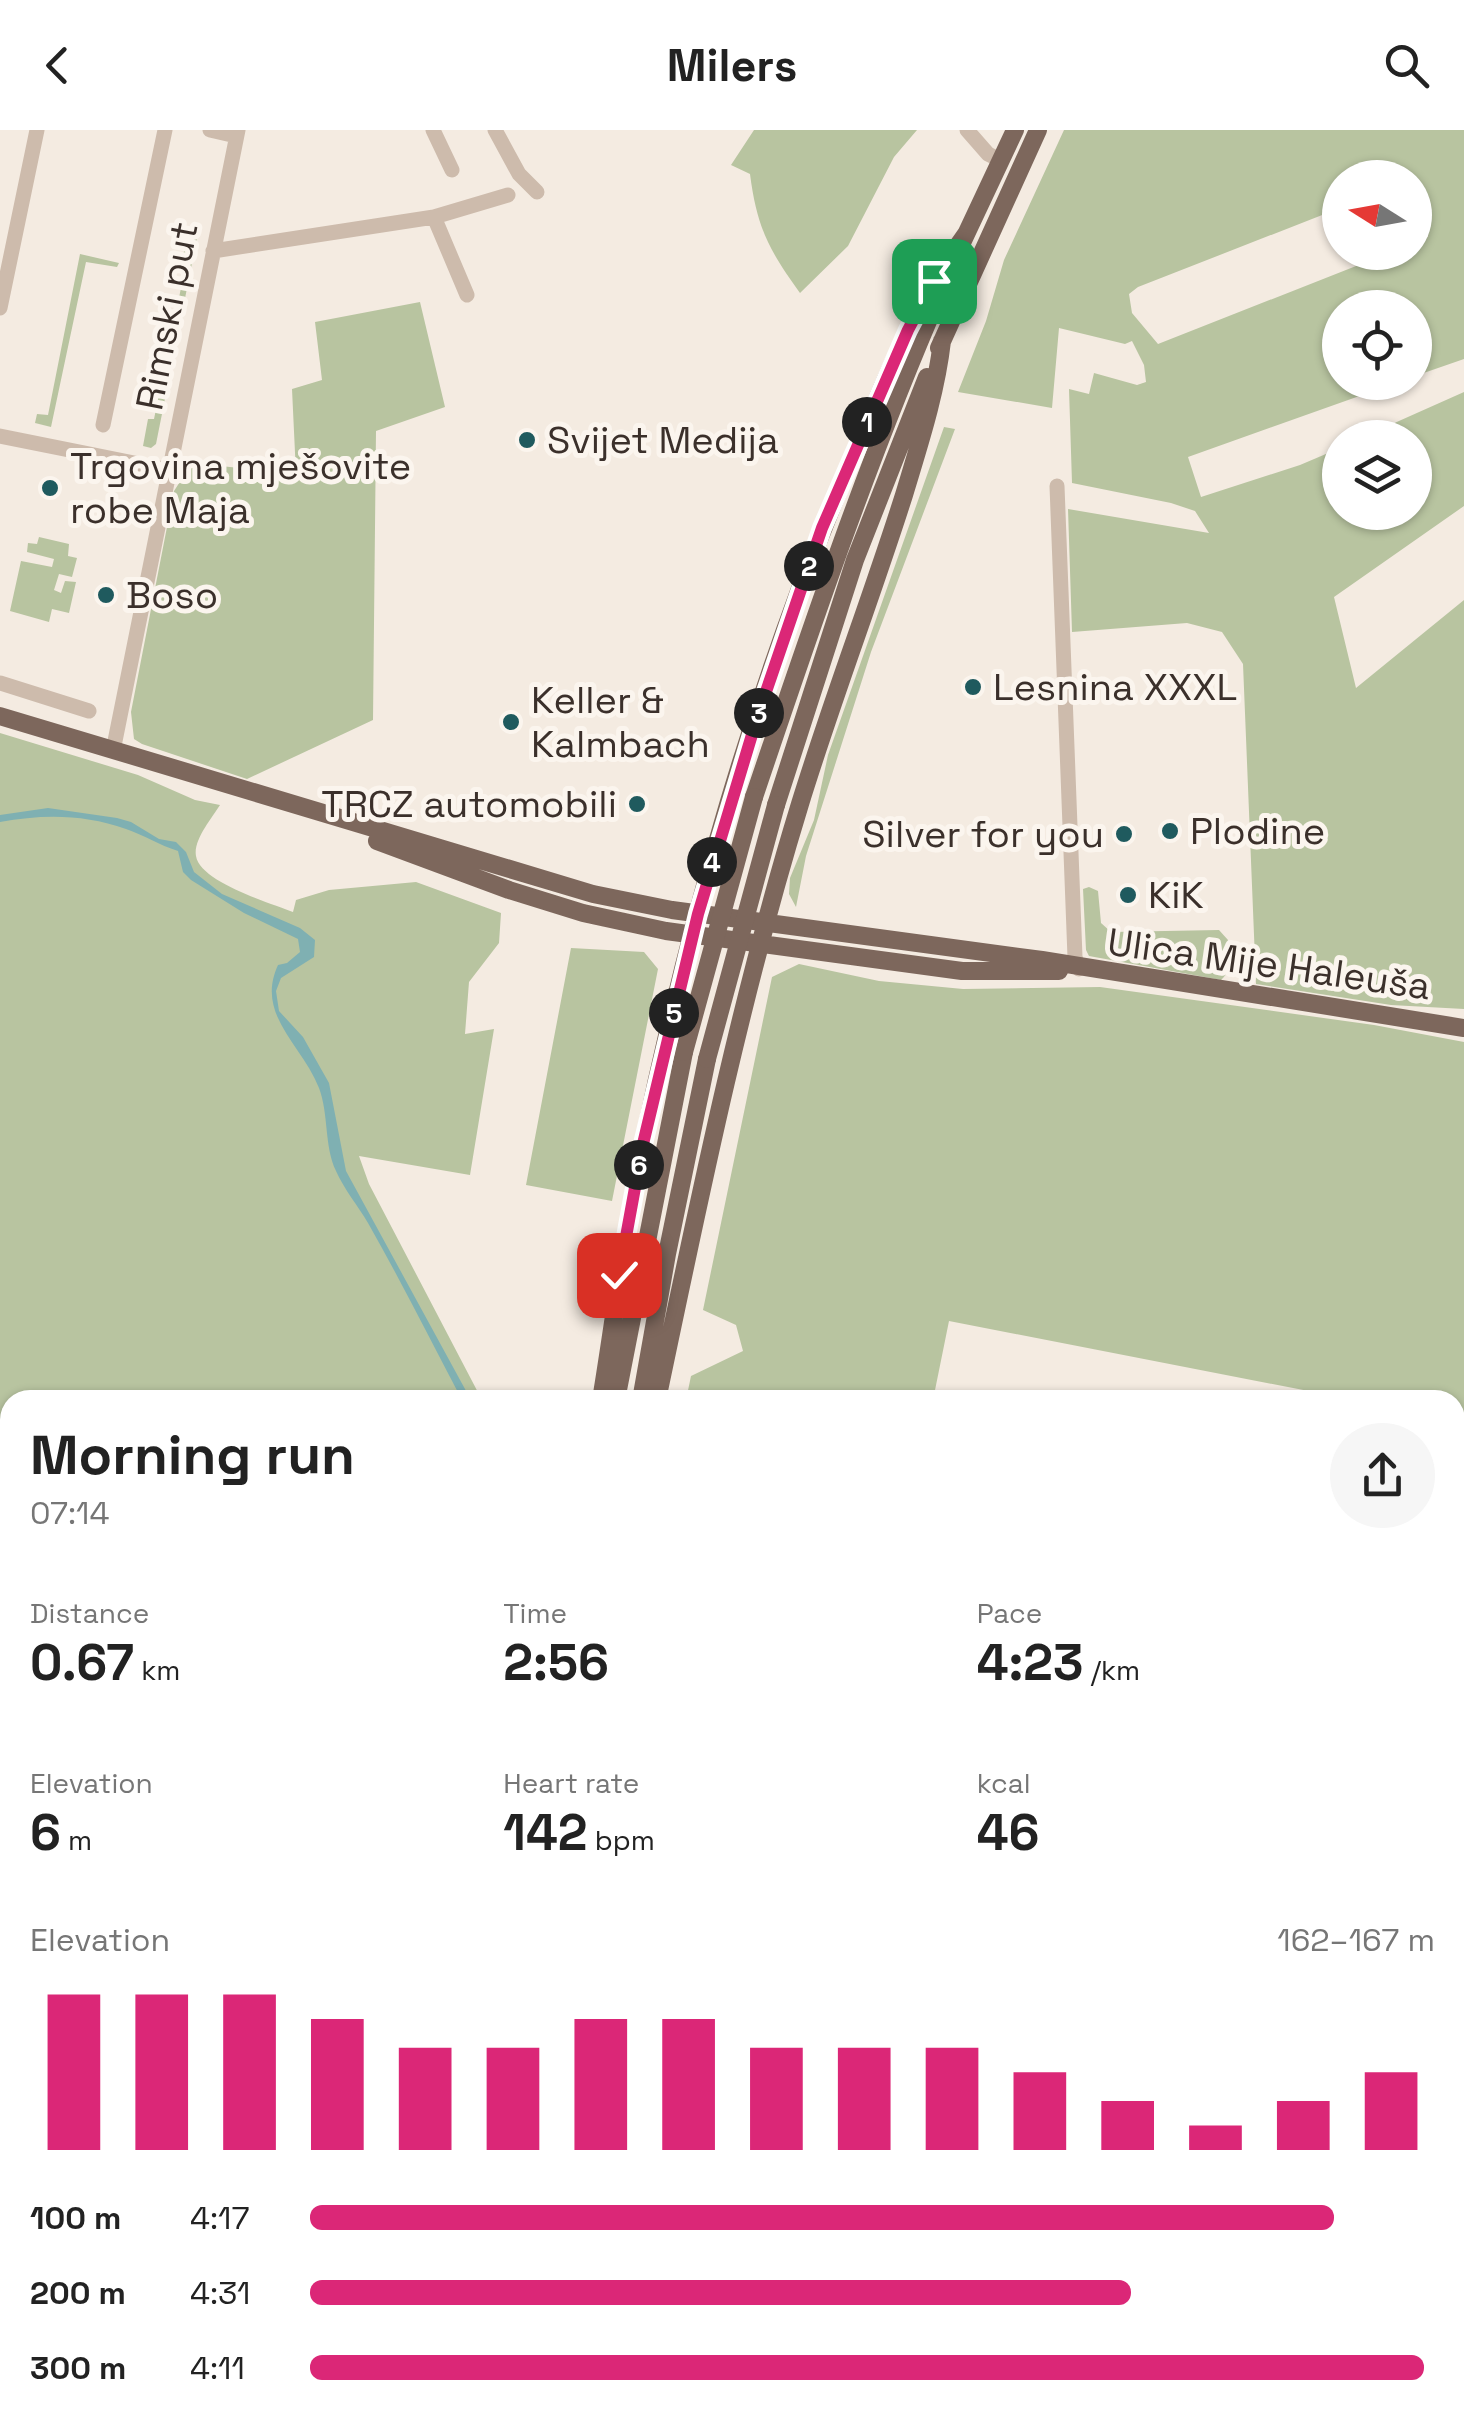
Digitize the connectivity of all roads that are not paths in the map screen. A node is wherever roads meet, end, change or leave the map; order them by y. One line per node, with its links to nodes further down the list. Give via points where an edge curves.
1 (37, 130): 18 (street)
2 (165, 130): 20 (street)
3 (210, 130): 9 (street)
4 (433, 130): 11 (street)
5 (495, 130): 12 (street)
6 (967, 130): 10 (street)
7 (1015, 130): 10 (main road)
8 (1038, 130): 19 (main road)
9 (237, 133): 16 (street, Rimski put)
10 (1000, 160): 15 (main road)
11 (452, 170)
12 (537, 192)
13 (508, 195): 14 (street)
14 (434, 217): 16 (street); 17 (street)
15 (966, 234): 29 (main road, via 908,330 822,528); 36 (main road, bridge, via 835,552 754,797 684,1052)
16 (213, 251): 22 (street, Rimski put)
17 (467, 295)
18 (0, 308)
19 (942, 341): 30 (main road, via 916,454); 37 (main road, bridge, via 856,560 776,805 707,1059)
20 (104, 425)
21 (0, 436): 22 (street)
22 (170, 470): 27 (street, Rimski put)
23 (1058, 486): 33 (street)
24 (0, 683): 25 (street)
25 (89, 711)
26 (0, 716): 27 (main road)
27 (113, 751): 28 (main road)
28 (326, 816): 29 (main road, Ulica Mije Haleuša, via 593,894); 31 (main road, Ulica Mije Haleuša, via 509,890)
29 (698, 914): 30 (main road, Ulica Mije Haleuša); 31 (main road)
30 (766, 922): 32 (main road); 33 (main road, Ulica Mije Haleuša)
31 (692, 936): 32 (main road, Ulica Mije Haleuša); 35 (main road, via 643,1144)
32 (761, 944): 33 (main road, Ulica Mije Haleuša, via 962,971); 38 (main road)
33 (1080, 969): 34 (main road, Ulica Mije Haleuša)
34 (1459, 1024)
35 (602, 1390)
36 (618, 1390)
37 (643, 1390)
38 (659, 1390)

